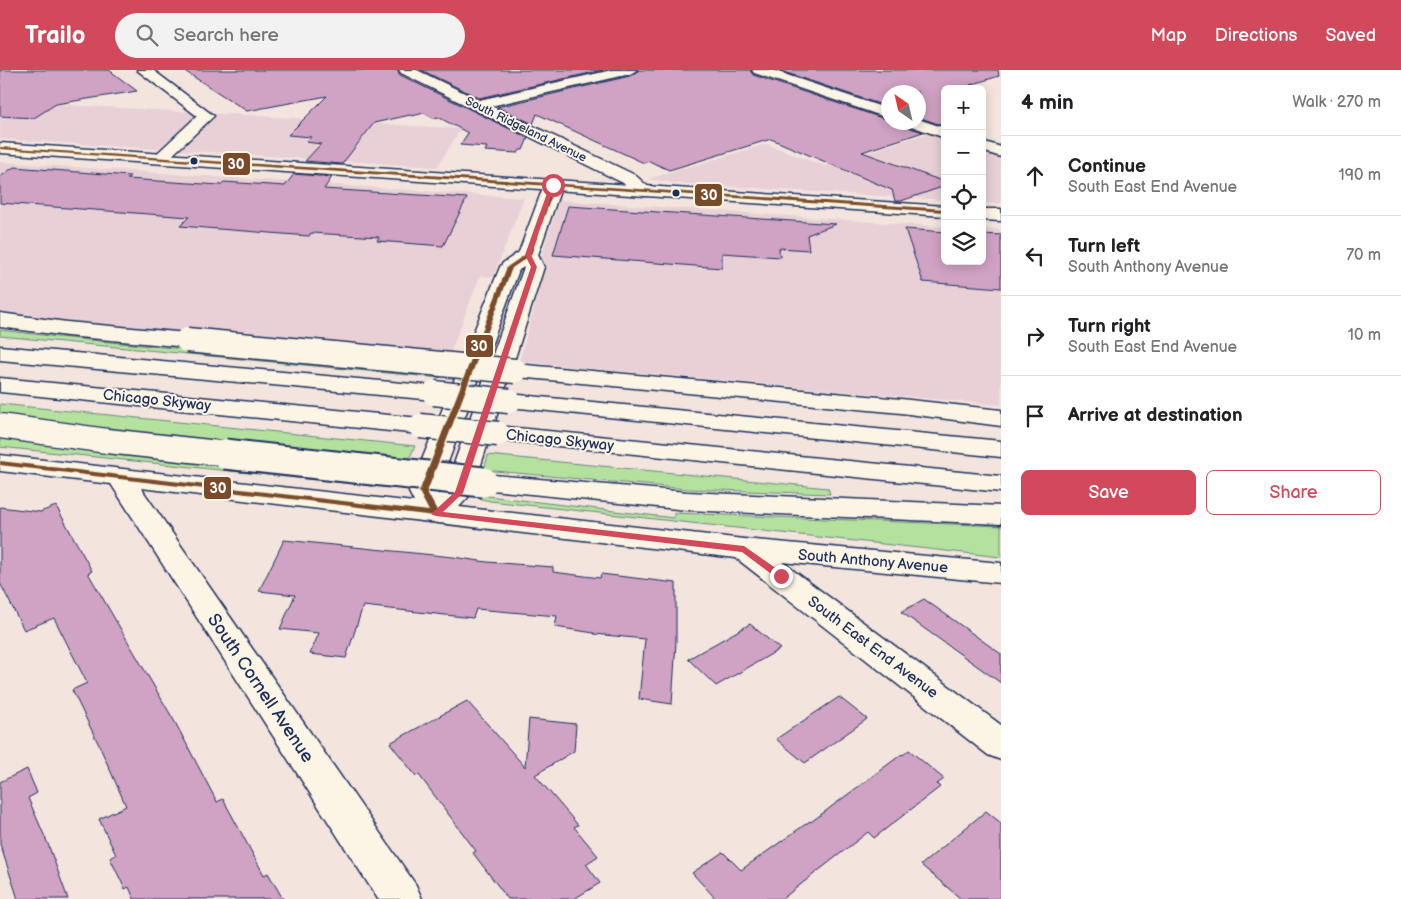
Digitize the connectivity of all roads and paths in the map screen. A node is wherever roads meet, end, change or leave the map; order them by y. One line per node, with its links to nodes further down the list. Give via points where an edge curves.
1 (144, 70): 12 (main road, via 206,116)
2 (406, 70): 5 (main road, South Ridgeland Avenue)
3 (630, 70): 5 (main road)
4 (759, 70): 6 (main road)
5 (477, 105): 14 (main road, South Ridgeland Avenue, via 630,179)
6 (881, 112)
7 (926, 126): 8 (main road)
8 (941, 132)
9 (986, 147): 11 (main road)
10 (0, 148): 12 (main road)
11 (1001, 152)
12 (160, 158): 13 (main road)
13 (553, 185): 14 (main road); 18 (main road)
14 (644, 191): 15 (main road)
15 (941, 211)
16 (986, 214): 17 (main road)
17 (1001, 215)
18 (528, 255): 28 (main road, via 534,267 458,493); 28 (main road, via 510,266 423,492)
19 (0, 320): 22 (main road, bridge)
20 (0, 353): 24 (main road, bridge)
21 (0, 385): 27 (main road, Chicago Skyway, bridge)
22 (1001, 418)
23 (0, 426): 29 (main road, bridge, via 116,442 687,501)
24 (1001, 449)
25 (0, 463): 26 (main road, South Anthony Avenue)
26 (121, 478): 28 (main road, South Anthony Avenue); 33 (main road, South Cornell Avenue)
27 (1001, 484)
28 (436, 514): 30 (main road, South Anthony Avenue)
29 (1001, 515)
30 (744, 549): 31 (main road, South Anthony Avenue); 32 (main road, South East End Avenue)
31 (1001, 572)
32 (1001, 745)
33 (402, 899)

